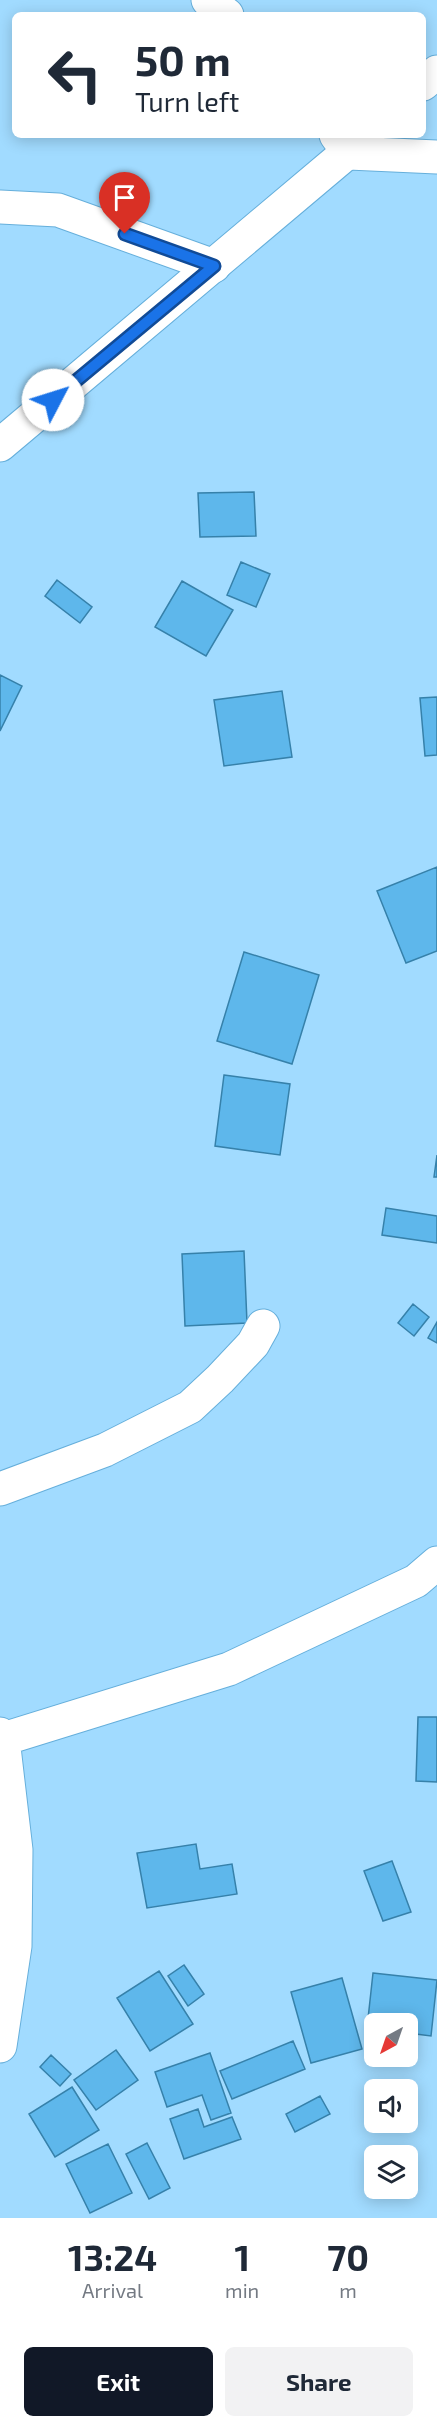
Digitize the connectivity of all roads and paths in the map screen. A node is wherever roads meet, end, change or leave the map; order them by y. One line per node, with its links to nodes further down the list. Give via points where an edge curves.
1 (208, 0): 2 (street)
2 (223, 12)
3 (351, 141): 4 (street); 6 (street)
4 (437, 157)
5 (0, 207): 6 (street, via 58,210)
6 (214, 266): 7 (street)
7 (0, 445)
8 (263, 1326): 9 (street, via 253,1344 190,1407 105,1449)
9 (0, 1489)
10 (437, 1563): 11 (street, via 416,1581 230,1669)
11 (1, 1737): 12 (street, via 16,1850 15,1946)
12 (0, 2046)

